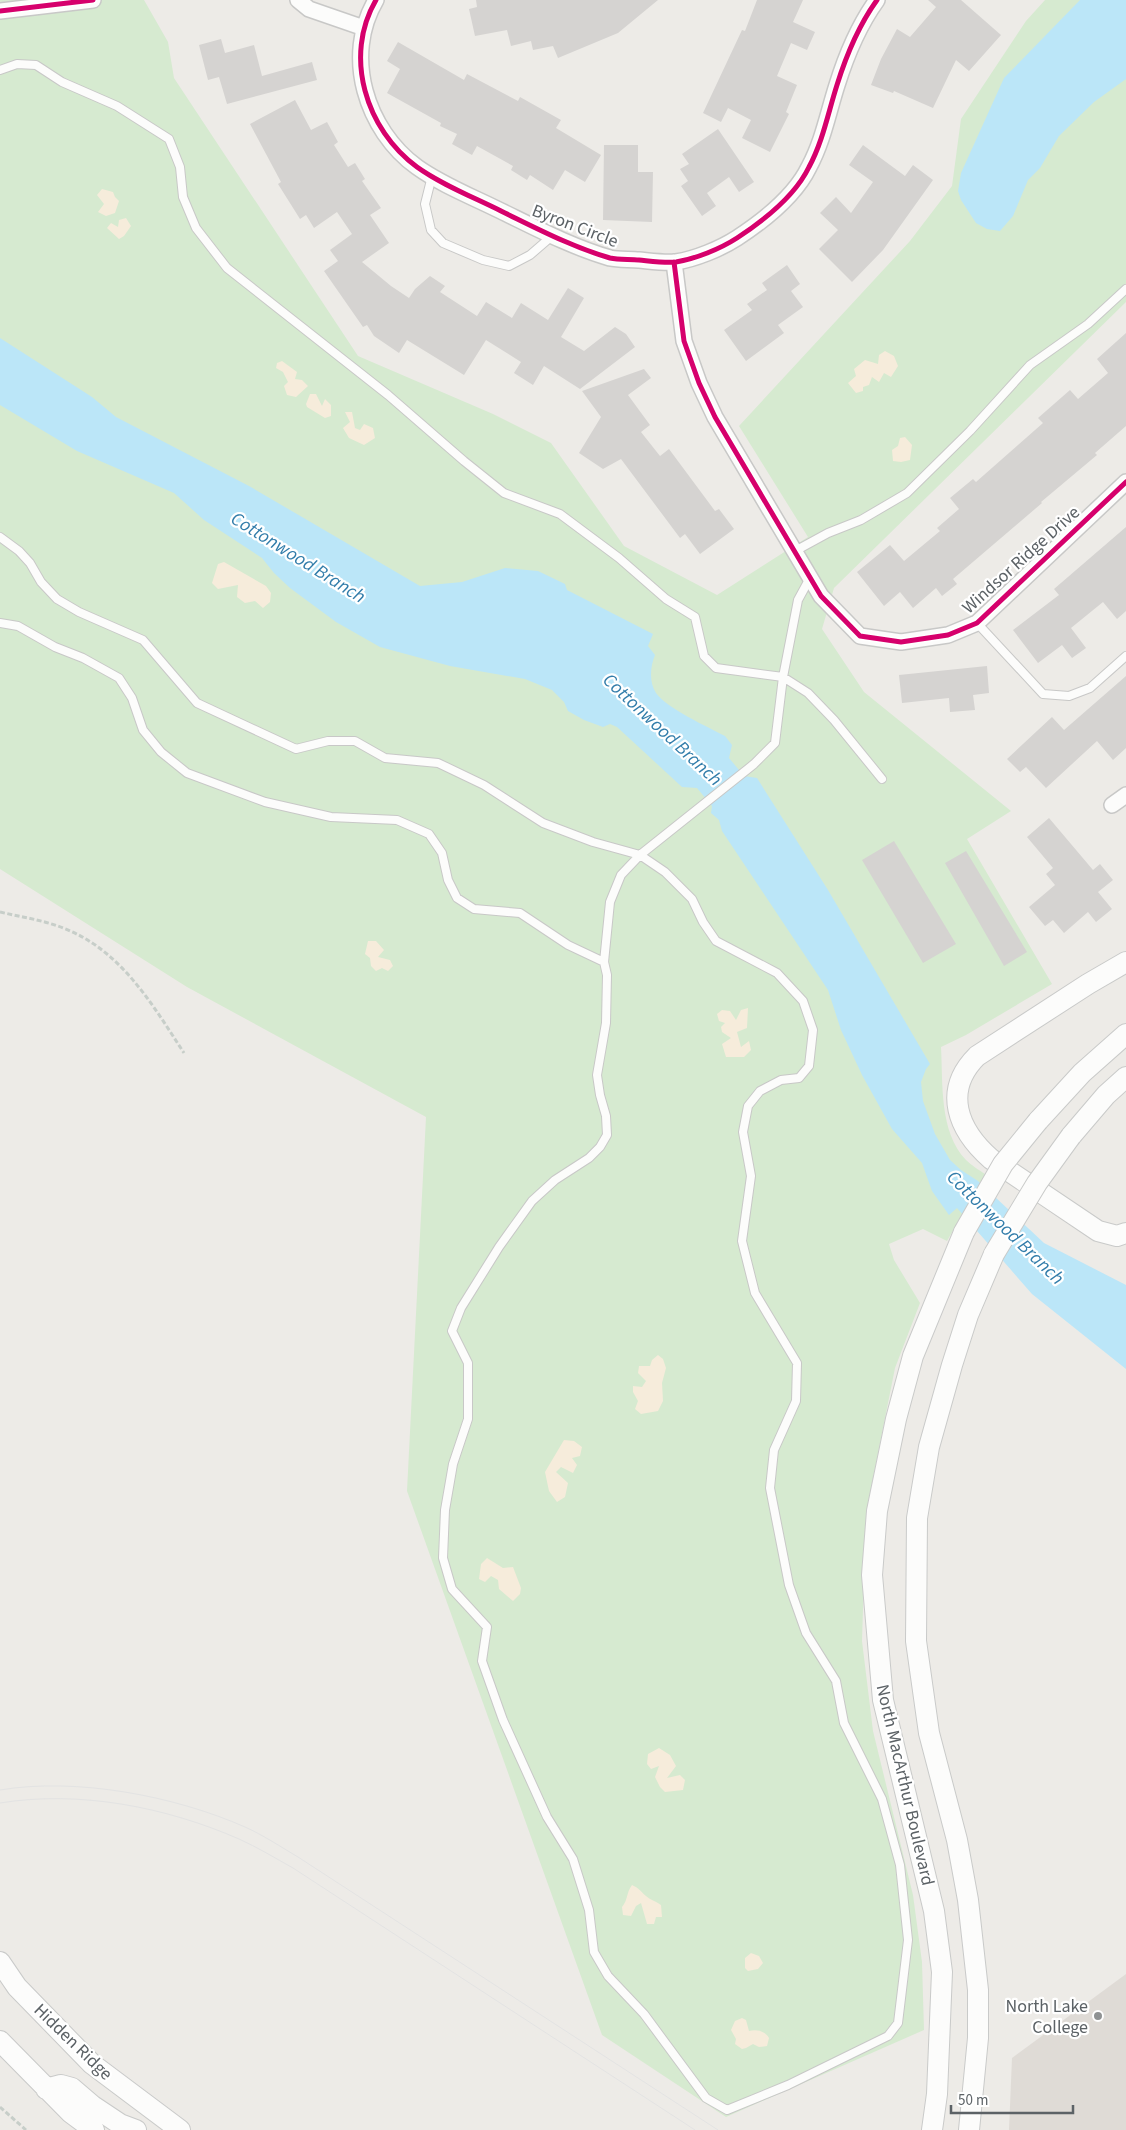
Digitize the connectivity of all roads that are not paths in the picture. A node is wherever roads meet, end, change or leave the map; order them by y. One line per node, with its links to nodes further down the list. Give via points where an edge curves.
1 (93, 0): 5 (street)
2 (298, 0): 6 (street, via 309,9)
3 (376, 0): 6 (street, Byron Circle)
4 (877, 0): 10 (street, Byron Circle, via 847,56 812,161 792,190 766,216 735,239 699,256)
5 (0, 12)
6 (364, 28): 8 (street, Byron Circle, via 361,71 364,92 380,129 416,167)
7 (0, 70): 19 (lane, via 17,64 36,65 62,82 118,106 169,139 180,167 183,197 196,228 227,268 388,395 504,493 560,514 619,558 666,599 695,618 704,656 716,668)
8 (432, 176): 9 (street, Byron Circle); 9 (lane, via 425,204 431,230 443,243 483,260 509,266 530,255)
9 (552, 236): 10 (street, Byron Circle, via 612,258)
10 (674, 262): 14 (street, via 684,341 699,384 715,417)
11 (1126, 289): 14 (lane, via 1088,324 1030,365 970,431 907,492 861,520)
12 (1126, 482): 17 (street, Windsor Ridge Drive)
13 (0, 537): 23 (lane, via 19,551 40,582 57,599 143,640 197,703 296,749 328,741 355,741 385,758 438,762 484,785 543,823)
14 (795, 551): 15 (street)
15 (810, 578): 17 (street, Windsor Ridge Drive, via 821,596 860,636 900,642 948,635); 19 (lane, via 798,600)
16 (0, 623): 24 (lane, via 18,626 119,678 132,698 142,730 161,752 187,773 265,802 331,817 397,820 429,834 442,853 448,880 457,898 474,909 520,913 568,945)
17 (977, 623): 18 (lane, via 1043,694 1069,696 1090,688)
18 (1126, 656)
19 (783, 677): 20 (lane, via 808,693); 23 (lane, via 775,743 754,764)
20 (882, 779)
21 (1126, 796): 22 (street)
22 (1112, 805)
23 (640, 855): 24 (lane, via 620,875 610,902); 24 (lane, via 665,872 692,899 702,922 716,941 776,973 803,1001 813,1030 809,1066 799,1078 781,1080 760,1091 748,1106 743,1132 751,1176 742,1241 755,1293 797,1364 796,1402 774,1450 770,1488 789,1585 806,1633 836,1681 844,1723 882,1799 900,1865 908,1940 898,2023 888,2036 788,2085 727,2110 706,2098 644,2014 608,1976 594,1952 589,1910 573,1859 547,1817 503,1720 482,1661 487,1627 452,1589 443,1558 445,1510 453,1464 468,1420 468,1363 452,1331 461,1308 532,1201 555,1180 589,1158 608,1135 596,1075 606,1023 607,975)
24 (604, 962)
25 (1126, 962): 28 (main road, via 977,1056 959,1080 957,1092 966,1130 991,1159 1098,1231)
26 (1126, 1034): 36 (main road, North MacArthur Boulevard, bridge, via 1082,1073 1038,1121 1003,1164 964,1232 912,1356 877,1511 872,1575 883,1700 934,1911 942,1972 937,2094)
27 (1126, 1077): 32 (main road, North MacArthur Boulevard, bridge, via 1071,1136 1037,1183 994,1254 968,1315 950,1374 929,1447 917,1518 916,1641 929,1733 957,1840 968,1900 978,1990 978,2038)
28 (1123, 1237)
29 (0, 1962): 35 (main road, Hidden Ridge, via 17,1987 92,2064)
30 (0, 2040): 31 (main road)
31 (46, 2089): 33 (main road); 34 (main road, via 61,2085 72,2088 120,2124)
32 (970, 2129)
33 (94, 2130)
34 (136, 2130)
35 (180, 2130)
36 (932, 2130)

